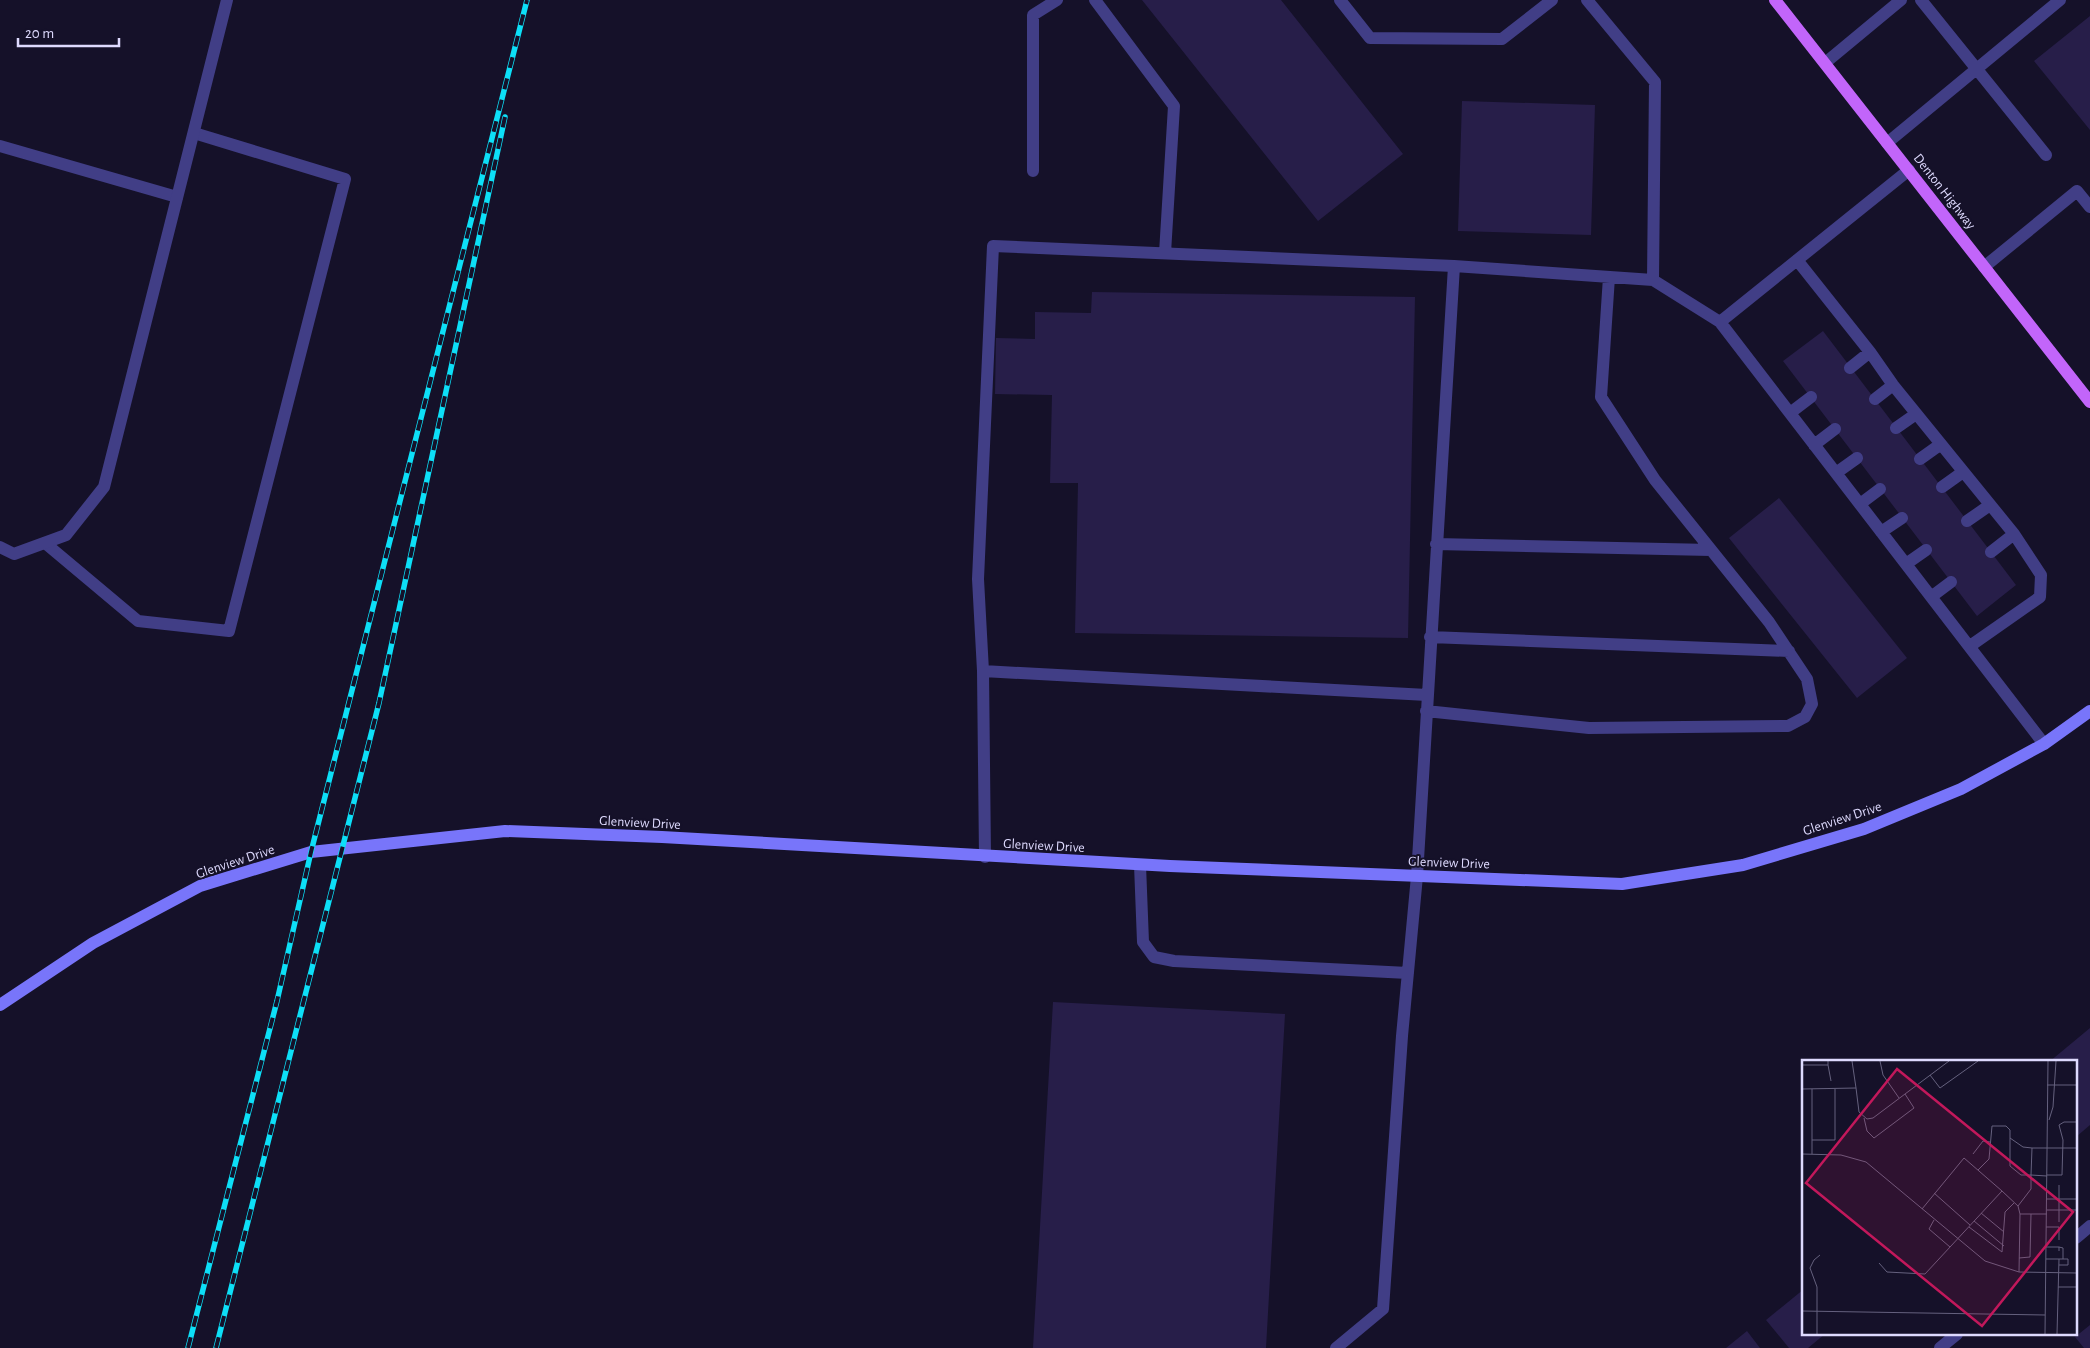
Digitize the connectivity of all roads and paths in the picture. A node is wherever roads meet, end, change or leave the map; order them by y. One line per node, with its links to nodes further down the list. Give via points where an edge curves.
1 (227, 0): 13 (street)
2 (1057, 0): 18 (street, via 1032,15)
3 (1095, 0): 21 (street, via 1174,106)
4 (1340, 0): 5 (street, via 1370,38 1502,39)
5 (1552, 0)
6 (1587, 0): 26 (street, via 1655,82)
7 (1775, 0): 11 (main road, Denton Highway)
8 (1901, 0): 11 (street)
9 (1921, 0): 12 (street)
10 (2060, 0): 12 (street)
11 (1825, 63): 14 (main road, Denton Highway)
12 (1976, 69): 14 (street); 16 (street)
13 (194, 133): 19 (street); 52 (street, via 345,179 229,631 138,622)
14 (1887, 142): 17 (main road, Denton Highway)
15 (0, 146): 19 (street)
16 (2046, 155)
17 (1909, 170): 22 (street); 24 (main road, Denton Highway)
18 (1033, 171)
19 (177, 197): 52 (street, via 104,487 66,535)
20 (2090, 207): 24 (street, via 2078,191)
21 (1165, 253): 23 (street); 64 (street, via 992,246 978,579)
22 (1797, 260): 27 (street); 28 (street)
23 (1454, 266): 25 (street); 53 (street)
24 (1984, 266): 33 (main road, Denton Highway)
25 (1609, 277): 26 (street); 55 (street, via 1601,397 1655,480)
26 (1653, 280): 27 (street)
27 (1720, 322): 34 (street)
28 (1870, 352): 29 (street); 30 (street)
29 (1850, 368)
30 (1893, 385): 32 (street); 35 (street)
31 (1811, 397): 34 (street)
32 (1874, 399)
33 (2090, 402)
34 (1790, 413): 39 (street)
35 (1916, 414): 36 (street); 38 (street)
36 (1896, 428)
37 (1835, 430): 39 (street)
38 (1941, 444): 41 (street); 42 (street)
39 (1814, 445): 43 (street)
40 (1857, 458): 43 (street)
41 (1920, 459)
42 (1963, 472): 44 (street); 47 (street)
43 (1836, 473): 46 (street)
44 (1942, 487)
45 (1880, 489): 46 (street)
46 (1860, 504): 50 (street)
47 (1990, 505): 49 (street); 51 (street)
48 (1902, 518): 50 (street)
49 (1967, 521)
50 (1881, 532): 58 (street)
51 (2014, 534): 57 (street); 62 (street, via 2041,575 2040,597)
52 (45, 543): 54 (street, via 14,554)
53 (1436, 544): 55 (street); 61 (street)
54 (0, 547)
55 (1711, 550): 63 (street)
56 (1926, 550): 58 (street)
57 (1991, 552)
58 (1906, 564): 60 (street)
59 (1951, 582): 60 (street)
60 (1931, 597): 62 (street)
61 (1430, 637): 63 (street); 65 (street)
62 (1970, 646): 68 (street)
63 (1789, 651): 66 (street, via 1807,678 1812,704 1805,716 1788,726 1589,728)
64 (983, 671): 65 (street); 69 (street)
65 (1427, 695): 66 (street)
66 (1426, 711): 71 (street)
67 (2090, 711): 68 (main road, Glenview Drive)
68 (2044, 744): 71 (main road, Glenview Drive, via 1961,789 1864,829 1743,865 1622,884)
69 (986, 857): 70 (main road, Glenview Drive); 73 (main road, Glenview Drive, via 505,831 311,852 200,886 93,943)
70 (1140, 865): 71 (main road, Glenview Drive); 72 (street, via 1143,942 1154,957 1174,961)
71 (1417, 876): 72 (street)
72 (1408, 972): 77 (street, via 1383,1309)
73 (0, 1005)
74 (2090, 1226): 75 (street)
75 (2078, 1236)
76 (1955, 1336): 78 (street)
77 (1336, 1348)
78 (1940, 1348)

